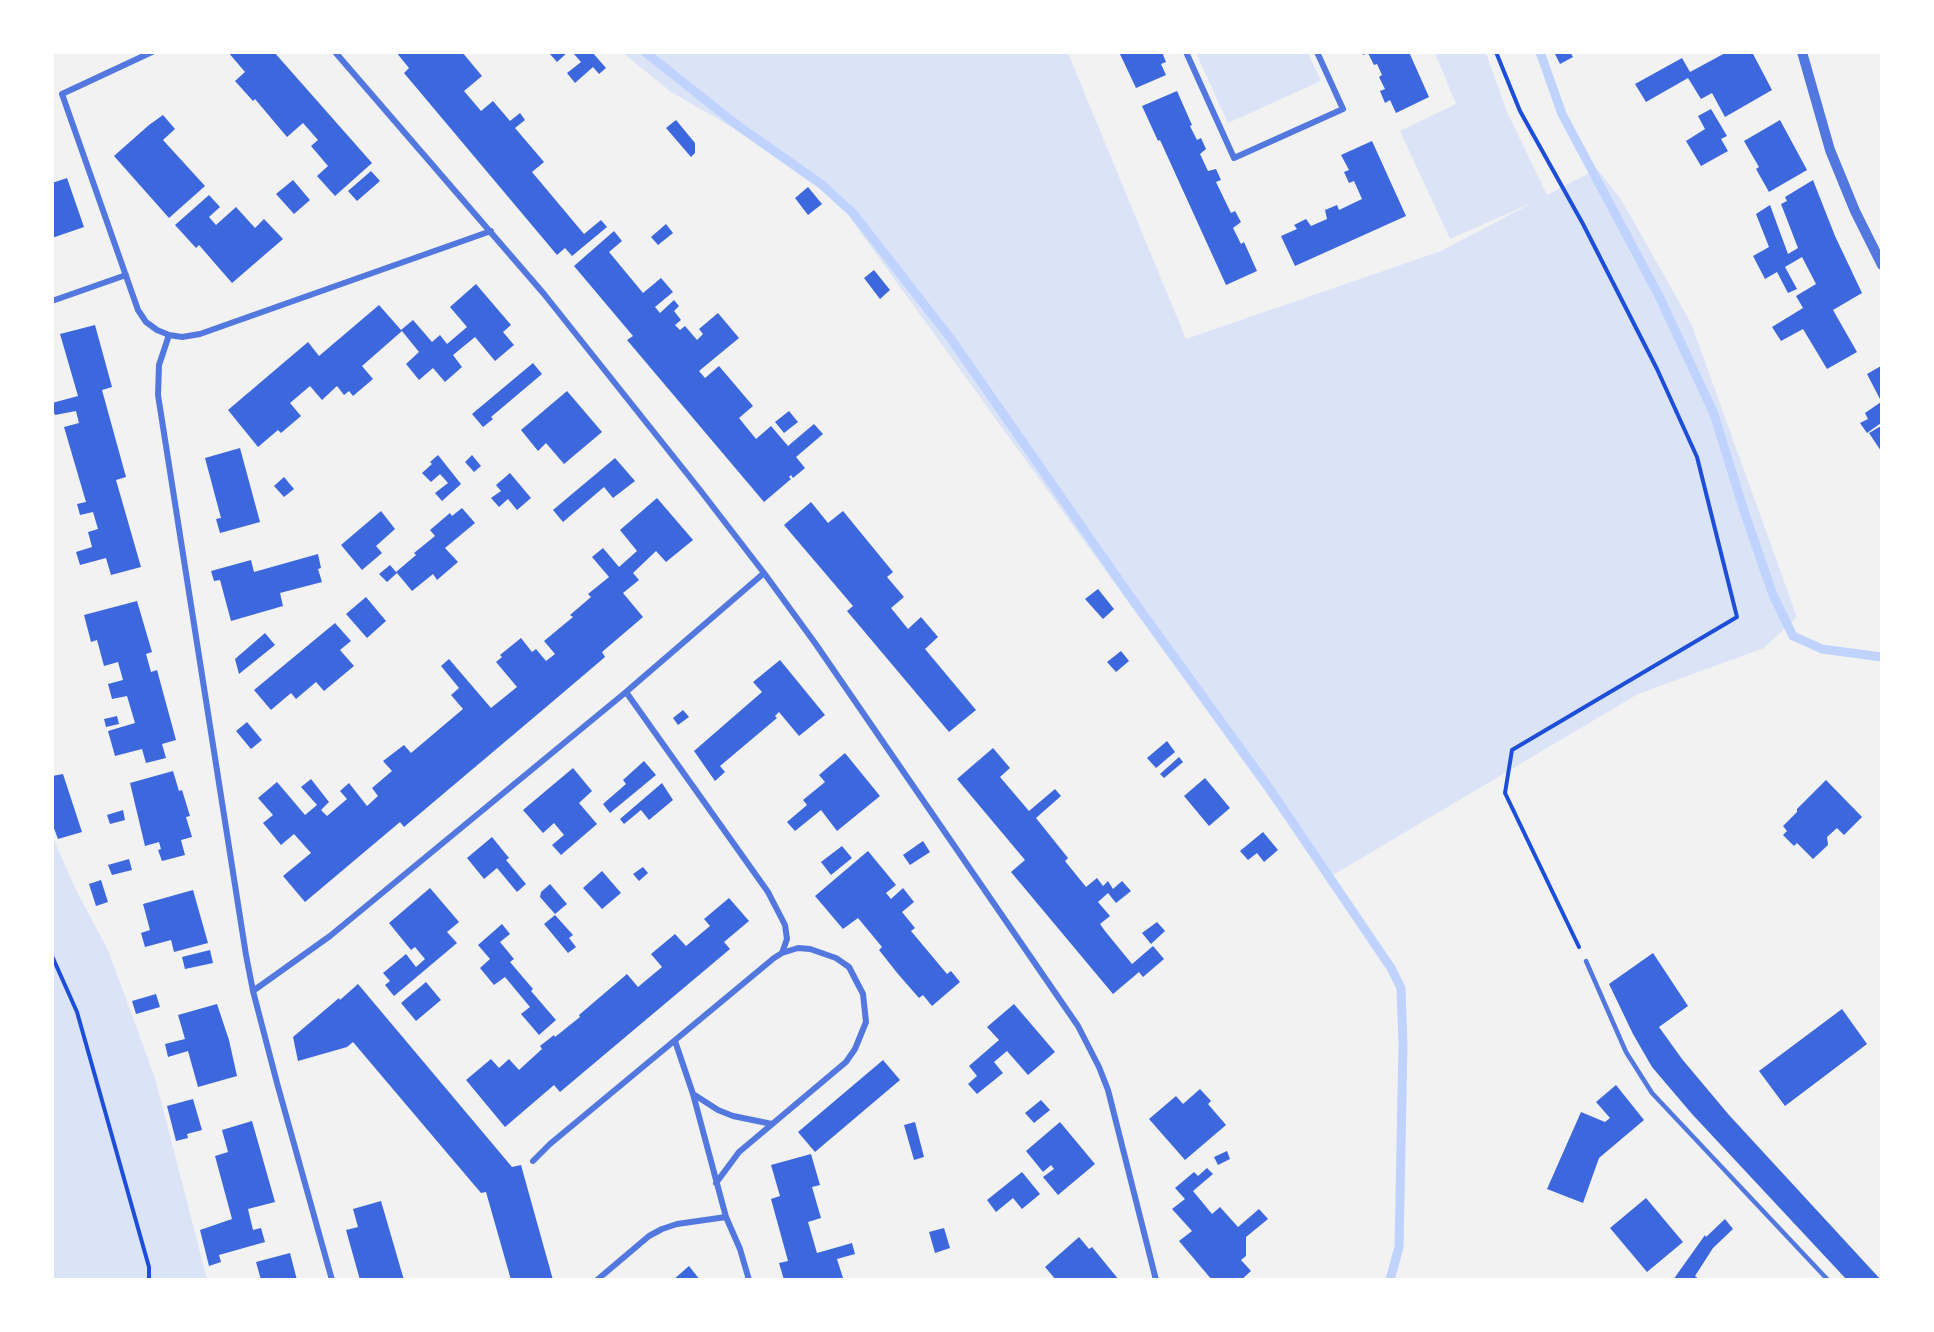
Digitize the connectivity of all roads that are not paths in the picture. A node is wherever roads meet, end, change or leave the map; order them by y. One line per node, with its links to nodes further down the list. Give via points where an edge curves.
1 (152, 52): 8 (street, via 62,94)
2 (335, 52): 6 (street)
3 (1186, 52): 4 (street, via 1234,158 1343,109)
4 (1317, 52)
5 (1802, 52): 7 (street, via 1830,150)
6 (490, 231): 10 (street, via 200,334); 11 (street, via 552,303)
7 (1881, 265)
8 (126, 275): 9 (street); 10 (street, via 146,322)
9 (52, 301)
10 (169, 335): 15 (street, via 159,365 158,395)
11 (764, 573): 12 (street); 25 (street, via 1078,1026 1108,1090)
12 (626, 692): 13 (street, via 768,892 785,925); 15 (street, via 330,936)
13 (782, 953): 16 (street); 18 (street, via 810,949 849,967 863,994 866,1022 846,1062)
14 (1586, 961): 26 (lane, via 1626,1052 1652,1093)
15 (253, 992): 22 (street)
16 (675, 1041): 17 (street); 19 (street)
17 (693, 1094): 18 (street, via 733,1116); 20 (street)
18 (772, 1124): 20 (street, via 739,1152)
19 (532, 1161)
20 (716, 1183): 21 (street)
21 (726, 1217): 23 (street, via 662,1229); 24 (street)
22 (332, 1280)
23 (597, 1280)
24 (750, 1280)
25 (1156, 1280)
26 (1828, 1280)

